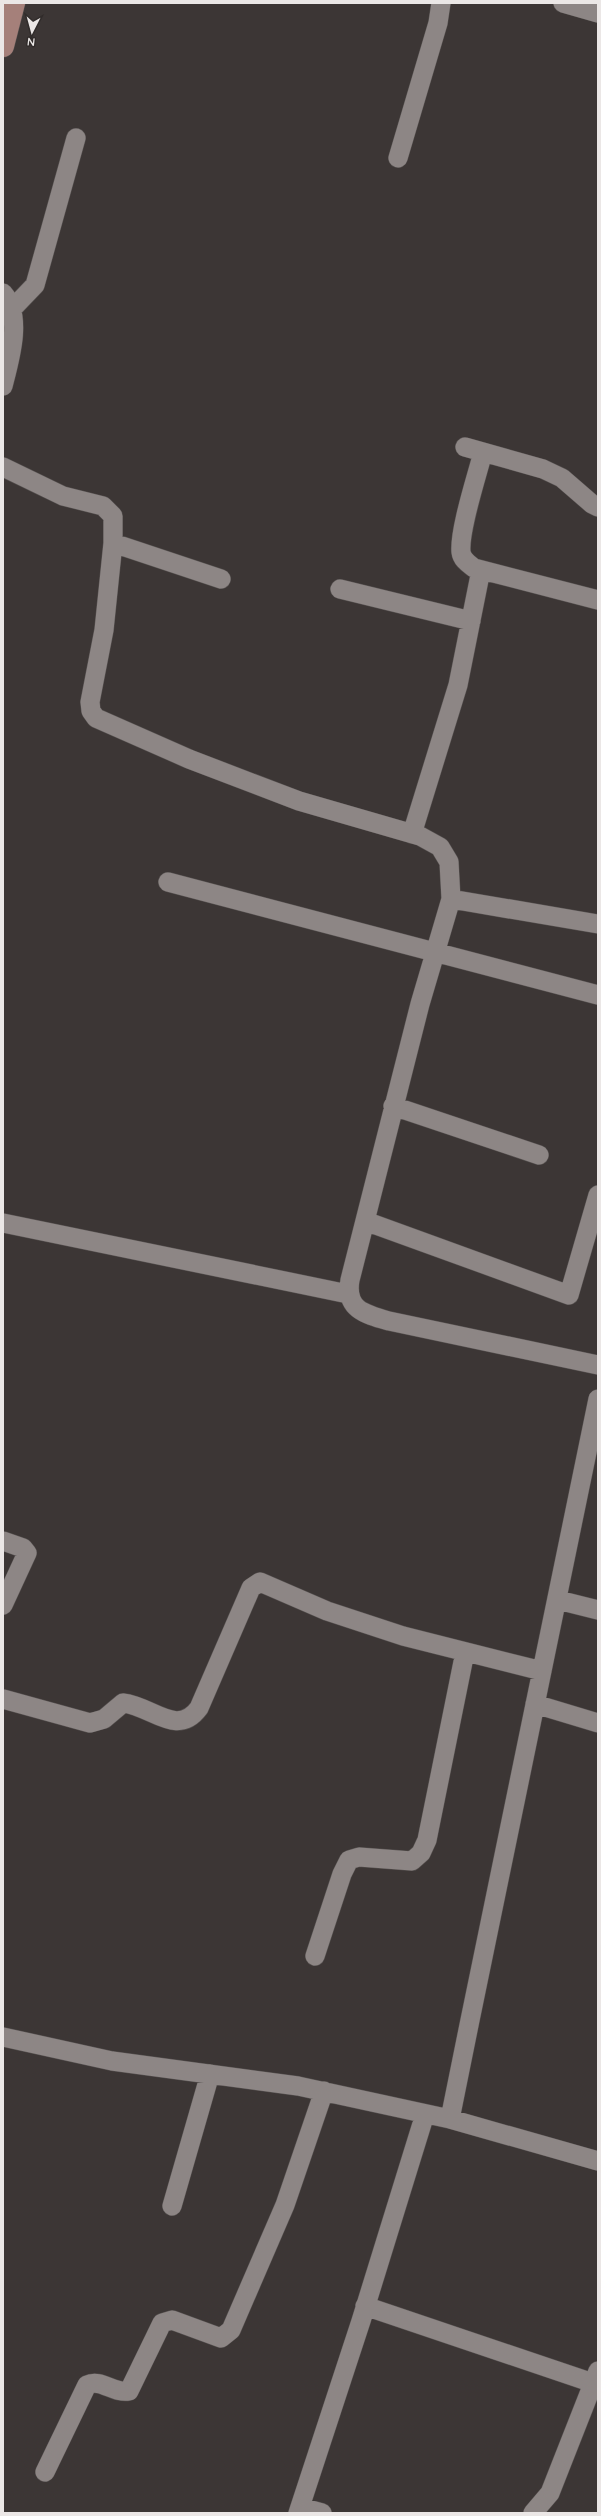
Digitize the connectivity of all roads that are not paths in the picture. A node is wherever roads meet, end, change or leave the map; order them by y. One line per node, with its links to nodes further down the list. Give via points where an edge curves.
1 (14, 3): 5 (main road)
2 (441, 3): 7 (street, via 438,23)
3 (563, 3): 4 (street)
4 (598, 13)
5 (3, 46)
6 (76, 138): 9 (street, via 35,285)
7 (398, 158)
8 (3, 292): 9 (street)
9 (12, 309): 10 (street, via 14,322)
10 (3, 386)
11 (465, 447): 12 (street)
12 (483, 452): 14 (street, via 543,469 562,478); 16 (street, via 461,553 464,560)
13 (3, 467): 15 (street, via 63,496 110,510 113,516)
14 (598, 507)
15 (113, 543): 17 (street); 21 (street, via 101,654 90,702 91,711 96,718 188,759 299,801)
16 (481, 570): 19 (street); 20 (street)
17 (221, 579)
18 (340, 589): 20 (street)
19 (598, 600)
20 (471, 621): 21 (street, via 458,685)
21 (412, 834): 23 (street, via 440,847 449,862)
22 (168, 882): 25 (street)
23 (451, 899): 24 (street); 25 (street)
24 (598, 924)
25 (436, 951): 26 (street); 27 (street)
26 (598, 995)
27 (393, 1106): 28 (street); 30 (street)
28 (539, 1155)
29 (598, 1195): 30 (street, via 569,1295)
30 (365, 1221): 32 (street)
31 (3, 1223): 32 (street)
32 (348, 1294): 33 (street, via 355,1306 366,1314 388,1321)
33 (598, 1364)
34 (598, 1399): 36 (street)
35 (3, 1541): 37 (street, via 23,1548 27,1553)
36 (558, 1600): 38 (street); 40 (street)
37 (3, 1605)
38 (598, 1610)
39 (465, 1652): 40 (street); 41 (street, via 403,1636 327,1611 260,1582 251,1588 199,1708 193,1717 185,1722 173,1721 123,1702 104,1719 90,1724); 44 (street, via 427,1840 421,1853 412,1861 359,1857 349,1860)
40 (542, 1671): 42 (street)
41 (3, 1699)
42 (535, 1704): 43 (street); 49 (street)
43 (598, 1723)
44 (315, 1956)
45 (3, 2038): 46 (street, via 112,2061)
46 (210, 2074): 47 (street); 51 (street)
47 (324, 2092): 48 (street); 54 (street, via 284,2206 231,2330 222,2338 172,2320 162,2323 129,2391 117,2390 98,2383 87,2385)
48 (425, 2114): 49 (street); 52 (street)
49 (450, 2119): 50 (street)
50 (598, 2161)
51 (172, 2206)
52 (366, 2306): 53 (street); 55 (street)
53 (596, 2377): 57 (street, via 550,2493)
54 (45, 2472)
55 (299, 2510): 56 (street)
56 (322, 2513)
57 (533, 2513)

